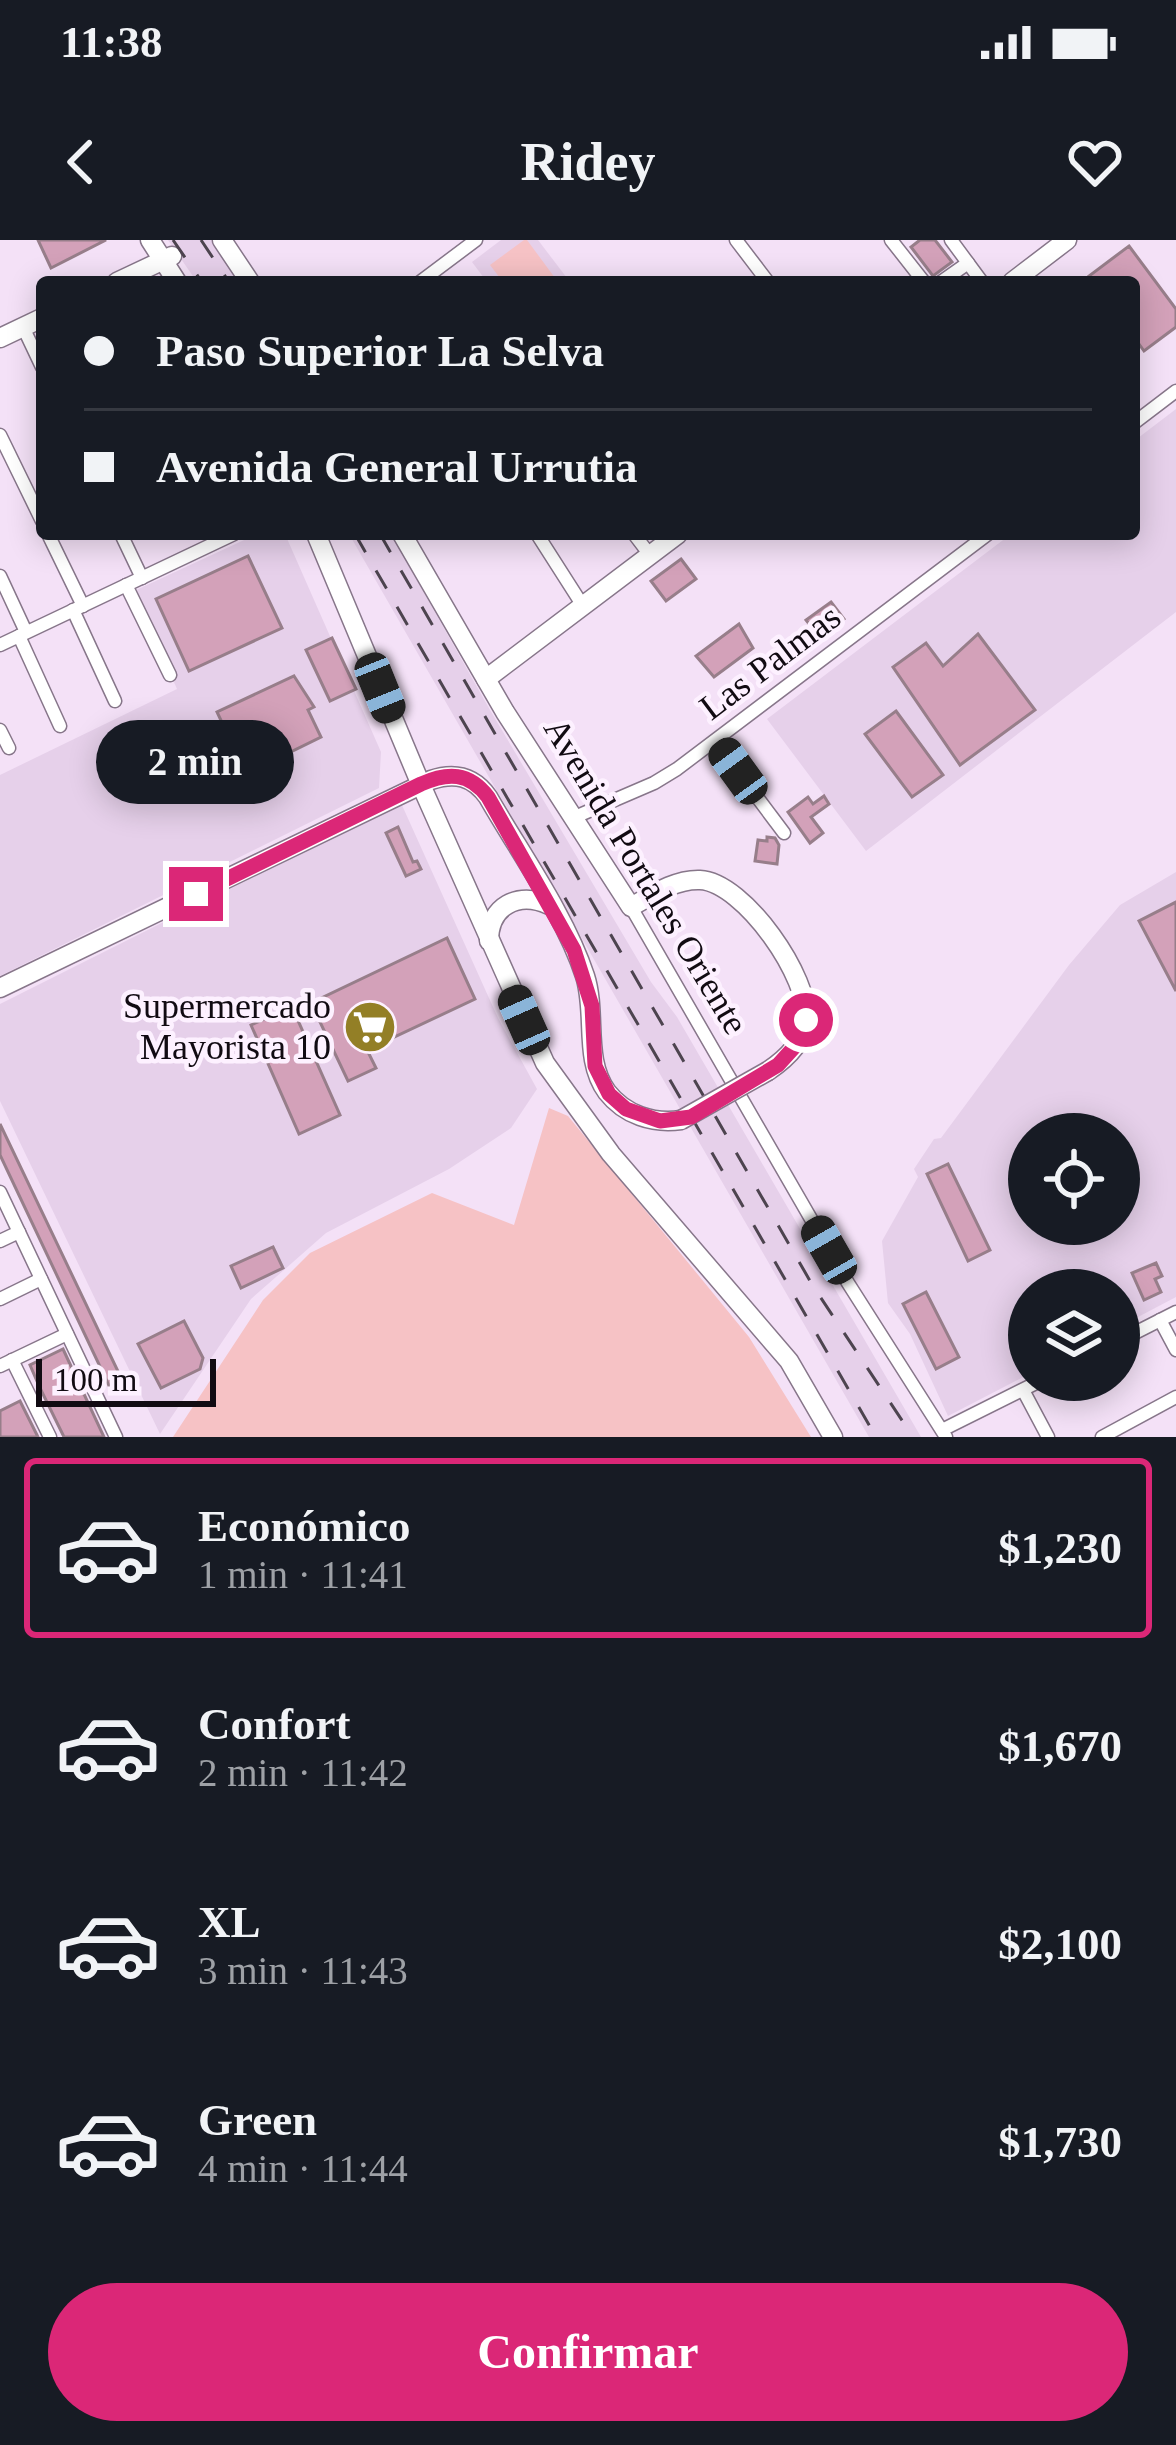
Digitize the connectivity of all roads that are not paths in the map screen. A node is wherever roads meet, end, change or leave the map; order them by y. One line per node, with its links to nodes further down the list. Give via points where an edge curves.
1 (150, 240): 9 (street)
2 (221, 240): 12 (street)
3 (476, 240): 13 (street)
4 (736, 240): 14 (street)
5 (915, 240): 8 (street)
6 (951, 240): 10 (street)
7 (1067, 240): 18 (street)
8 (896, 246): 15 (street)
9 (165, 252): 11 (street)
10 (968, 263): 16 (street); 17 (street)
11 (147, 276)
12 (246, 276)
13 (428, 276)
14 (763, 276)
15 (919, 276)
16 (950, 276)
17 (978, 276)
18 (1020, 276)
19 (36, 321): 20 (street)
20 (23, 327): 21 (street); 22 (street)
21 (0, 338)
22 (36, 354)
23 (1176, 391): 24 (street)
24 (1140, 418)
25 (0, 434): 26 (street)
26 (36, 509)
27 (50, 540): 41 (street)
28 (125, 540): 38 (street)
29 (204, 540): 38 (street)
30 (319, 540): 51 (street)
31 (405, 540): 45 (street, Avenida Portales Oriente)
32 (541, 540): 40 (street)
33 (639, 540): 36 (street)
34 (670, 540): 36 (street)
35 (980, 540): 49 (street, Las Palmas)
36 (650, 555): 40 (street)
37 (0, 576): 42 (street)
38 (142, 578): 39 (street)
39 (127, 585): 41 (street); 44 (street)
40 (583, 606): 45 (street)
41 (78, 608): 42 (street); 46 (street)
42 (23, 634): 43 (street); 47 (street)
43 (0, 645)
44 (170, 675)
45 (486, 679): 52 (street, Avenida Portales Oriente)
46 (115, 701)
47 (60, 726)
48 (0, 730): 50 (street)
49 (715, 740): 52 (street, Las Palmas, via 654,784); 53 (street)
50 (9, 748)
51 (421, 784): 54 (street, via 449,775 477,784); 56 (street); 57 (street)
52 (575, 817): 55 (street, Avenida Portales Oriente)
53 (784, 833)
54 (549, 905): 55 (street, bridge, via 585,977 603,1086 635,1114 681,1120 787,1057 801,1037 805,1003 750,908 722,886 695,880); 56 (street, via 525,898 504,905)
55 (632, 907): 73 (street, Avenida Portales Oriente)
56 (489, 941): 67 (street, via 565,1094)
57 (0, 988)
58 (0, 1192): 59 (street)
59 (19, 1232): 60 (street); 61 (street)
60 (0, 1241)
61 (41, 1279): 62 (street); 66 (street)
62 (0, 1299)
63 (1176, 1312): 64 (street)
64 (1160, 1320): 65 (street); 68 (street)
65 (1140, 1330)
66 (67, 1334): 69 (street); 75 (street)
67 (771, 1343): 76 (street); 77 (street)
68 (1176, 1350)
69 (6, 1363): 74 (street)
70 (1176, 1397): 79 (street)
71 (1008, 1398): 73 (street)
72 (1029, 1401): 78 (street)
73 (944, 1434)
74 (50, 1437)
75 (116, 1437)
76 (820, 1437)
77 (833, 1437)
78 (1048, 1437)
79 (1102, 1437)

